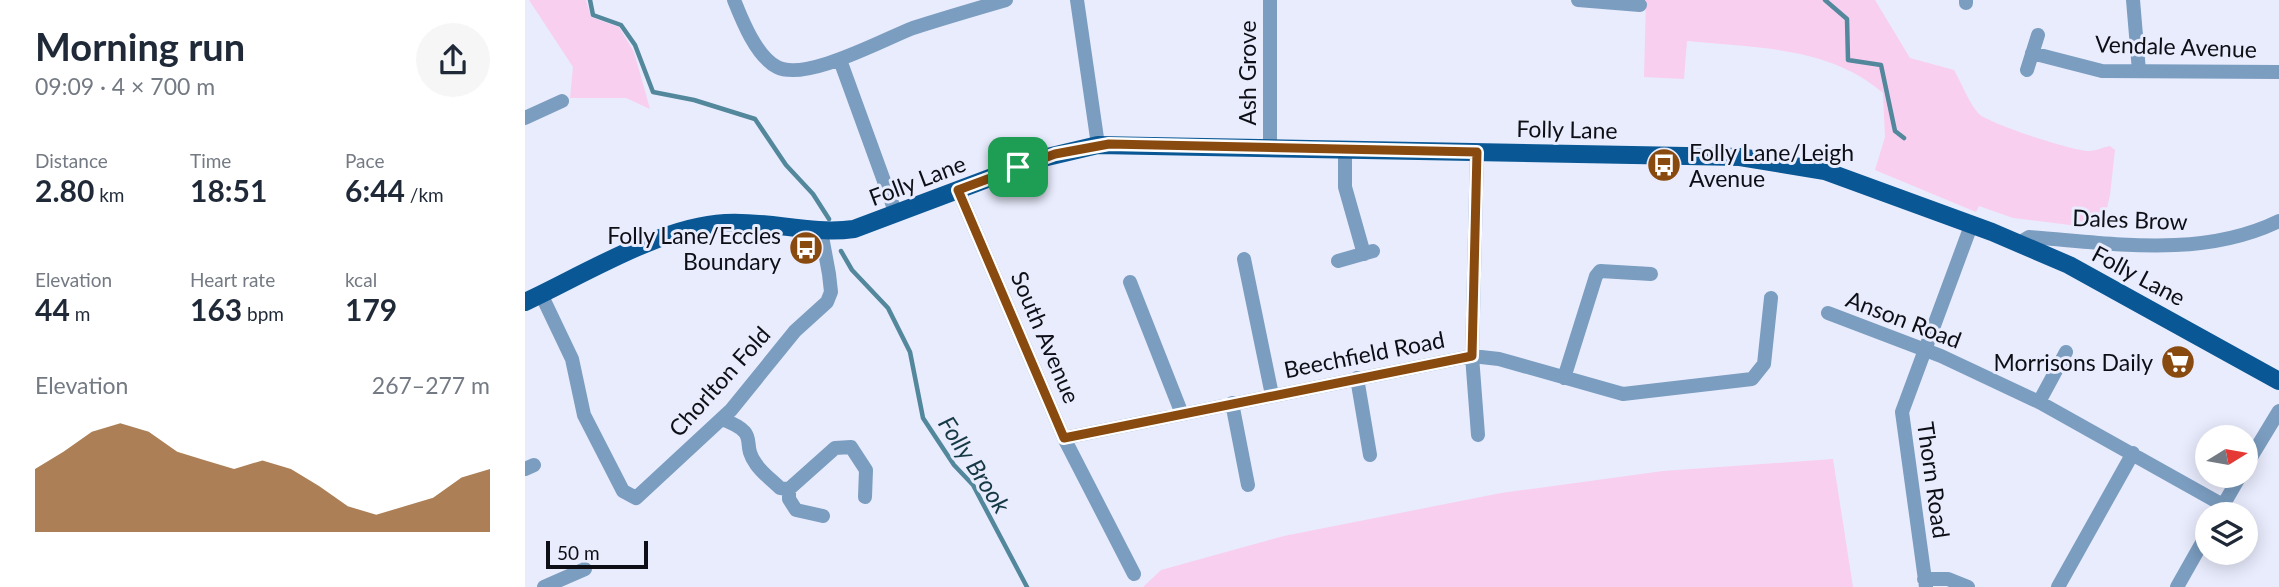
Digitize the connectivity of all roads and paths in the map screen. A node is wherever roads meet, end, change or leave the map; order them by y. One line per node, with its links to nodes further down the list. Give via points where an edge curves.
1 (734, 0): 10 (street, via 758,45 779,68)
2 (1006, 0): 10 (street, via 911,29)
3 (1077, 0): 16 (street)
4 (1270, 0): 17 (street, Ash Grove)
5 (1578, 0): 7 (street)
6 (2133, 0): 12 (street)
7 (1640, 5)
8 (2038, 35): 9 (street)
9 (2032, 53): 11 (street); 12 (street, Vendale Avenue, via 2102,71)
10 (840, 60): 21 (street)
11 (2027, 70)
12 (2139, 71): 13 (street, Vendale Avenue)
13 (2279, 72)
14 (562, 101): 15 (street)
15 (525, 118)
16 (1098, 145): 17 (main road, Folly Lane); 20 (main road, Folly Lane, via 1055,154)
17 (1270, 146): 18 (main road, Folly Lane)
18 (1345, 148): 19 (main road, Folly Lane); 27 (street, via 1345,187 1369,252)
19 (1477, 152): 23 (main road, Folly Lane, via 1770,160 1825,171); 35 (street)
20 (958, 190): 21 (main road, Folly Lane); 46 (street, South Avenue)
21 (896, 214): 24 (main road, Folly Lane, via 854,229)
22 (2279, 221): 25 (street, Dales Brow, via 2249,233 2190,245 2029,237)
23 (1972, 223): 25 (main road, Folly Lane); 33 (street, Thorn Road)
24 (821, 232): 30 (main road, Folly Lane, via 740,222 692,228); 44 (street, Chorlton Fold, via 831,292 827,302 795,331)
25 (2019, 243): 38 (main road, Folly Lane, via 2069,265)
26 (1244, 259): 39 (street)
27 (1338, 261)
28 (1651, 274): 37 (street, via 1600,271)
29 (1130, 282): 43 (street)
30 (533, 298): 44 (street, Chorlton Fold, via 572,359 584,415 624,491 636,498)
31 (1771, 298): 37 (street, Beechfield Road, via 1764,364 1752,379 1623,394)
32 (1828, 313): 33 (street, Anson Road)
33 (1924, 348): 40 (street, Anson Road); 58 (street, Thorn Road, via 1902,417)
34 (2066, 352): 40 (street)
35 (1472, 356): 36 (street, Beechfield Road); 37 (street, Beechfield Road); 45 (street)
36 (1357, 378): 39 (street, Beechfield Road); 49 (street)
37 (1564, 378)
38 (2279, 380)
39 (1272, 395): 41 (street, Beechfield Road)
40 (2039, 402): 48 (street, Anson Road)
41 (1232, 403): 43 (street, Beechfield Road); 50 (street)
42 (2279, 411): 47 (street)
43 (1182, 414): 46 (street, Beechfield Road)
44 (722, 419): 51 (street, via 742,427 756,464 780,488)
45 (1478, 435)
46 (1064, 438): 57 (street, South Avenue)
47 (2258, 446)
48 (2133, 453): 53 (street, Anson Road); 61 (street)
49 (1370, 455)
50 (1248, 485)
51 (789, 489): 52 (street, via 843,445 851,447 866,470); 54 (street, via 796,510)
52 (865, 497)
53 (2208, 502)
54 (823, 516)
55 (2195, 555): 62 (street)
56 (585, 569): 59 (street)
57 (1134, 574)
58 (1925, 583): 60 (street, via 1948,579)
59 (544, 587)
60 (1968, 587)
61 (2058, 587)
62 (2177, 587)

